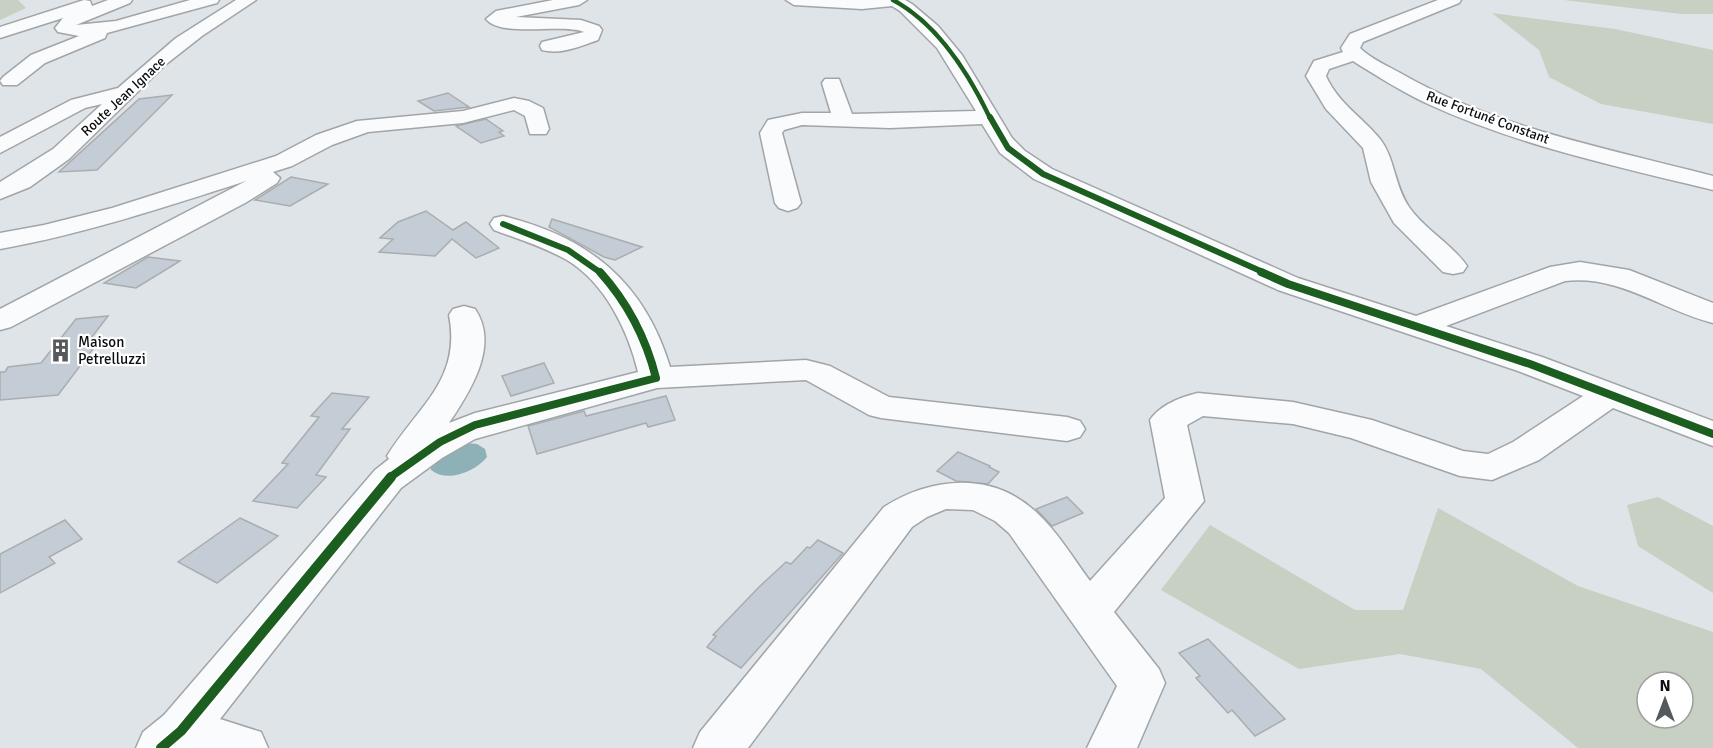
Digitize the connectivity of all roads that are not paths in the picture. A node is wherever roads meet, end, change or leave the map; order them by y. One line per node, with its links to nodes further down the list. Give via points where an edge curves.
1 (46, 0): 10 (street)
2 (100, 0): 12 (street)
3 (124, 0): 11 (street, via 71,20 64,28 81,31)
4 (211, 0): 11 (street)
5 (248, 0): 17 (street, Route Jean Ignace, via 184,40)
6 (579, 0): 13 (street, via 495,19 581,25 592,30 592,36 586,39)
7 (794, 0): 8 (street)
8 (894, 0): 18 (street, via 911,10 946,48)
9 (1453, 0): 14 (street, via 1356,38 1350,48)
10 (0, 23)
11 (111, 27): 15 (street, via 38,58)
12 (0, 33)
13 (549, 46)
14 (1355, 54): 23 (street, Rue Fortuné Constant, via 1450,106 1553,141); 28 (street, via 1321,65 1316,76 1320,88 1331,106 1372,143 1383,183 1416,234)
15 (10, 81)
16 (832, 83): 19 (street)
17 (127, 92): 21 (street, via 78,104); 24 (street, Route Jean Ignace, via 42,169)
18 (990, 117): 19 (street); 32 (street, via 1012,151 1043,174 1260,273)
19 (844, 121): 25 (street, via 792,120 771,130)
20 (538, 129): 22 (street, via 536,113 522,105 508,104 463,117 365,126 324,140)
21 (0, 146)
22 (284, 161): 27 (street, via 75,226); 31 (street, via 269,177 236,198)
23 (1713, 183)
24 (0, 192)
25 (788, 203)
26 (503, 224): 33 (street, via 575,255 597,270 632,315 651,354)
27 (0, 241)
28 (1453, 266)
29 (1713, 314): 32 (street, via 1615,274 1578,269)
30 (464, 315): 37 (street, via 470,349 462,374)
31 (0, 321)
32 (1415, 327): 34 (street)
33 (656, 378): 35 (street, via 806,370 881,407); 37 (street, via 454,433)
34 (1610, 394): 36 (street); 38 (street, via 1526,452 1492,467 1460,463 1359,428 1293,413 1198,404 1168,420 1185,501)
35 (1066, 429)
36 (1713, 434)
37 (388, 479): 39 (street)
38 (1089, 612): 41 (street, via 1023,523 1005,507 987,499 956,495 928,498 898,517); 42 (street, via 1142,683)
39 (171, 739): 40 (street)
40 (243, 748)
41 (718, 748)
42 (1112, 748)

